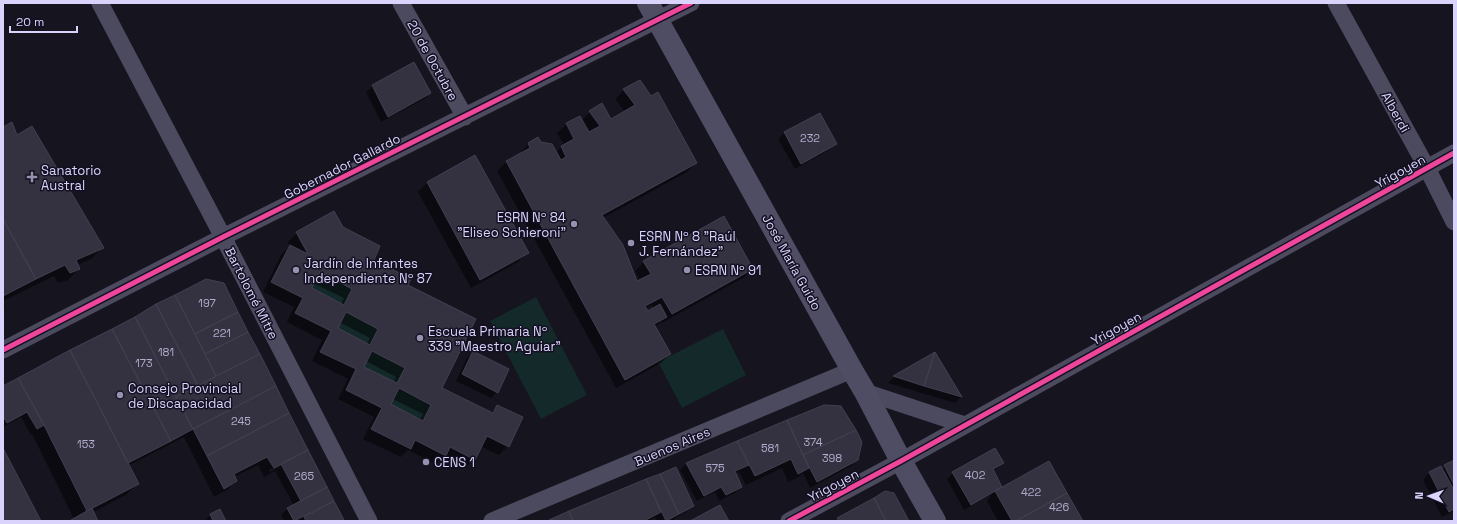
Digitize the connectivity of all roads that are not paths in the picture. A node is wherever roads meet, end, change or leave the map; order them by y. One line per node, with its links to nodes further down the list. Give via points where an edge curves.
1 (100, 3): 10 (street, Bartolomé Mitre)
2 (401, 3): 6 (street, 20 de Octubre)
3 (691, 3): 5 (street, Gobernador Gallardo)
4 (1336, 3): 8 (street, Alberdi)
5 (653, 12): 6 (street, Gobernador Gallardo); 12 (main road, José María Guido)
6 (465, 117): 10 (street, Gobernador Gallardo)
7 (1454, 153): 8 (street, Yrigoyen)
8 (1427, 168): 9 (street, Alberdi); 14 (street, Yrigoyen)
9 (1454, 222)
10 (224, 237): 11 (street, Gobernador Gallardo); 16 (street, Bartolomé Mitre)
11 (3, 350)
12 (852, 370): 13 (main road, José María Guido); 17 (street, Buenos Aires)
13 (865, 392): 14 (street); 15 (main road, José María Guido)
14 (965, 425): 15 (street, Yrigoyen)
15 (901, 461): 18 (street, Yrigoyen); 19 (main road, José María Guido)
16 (369, 521)
17 (492, 521)
18 (789, 521)
19 (935, 521)

